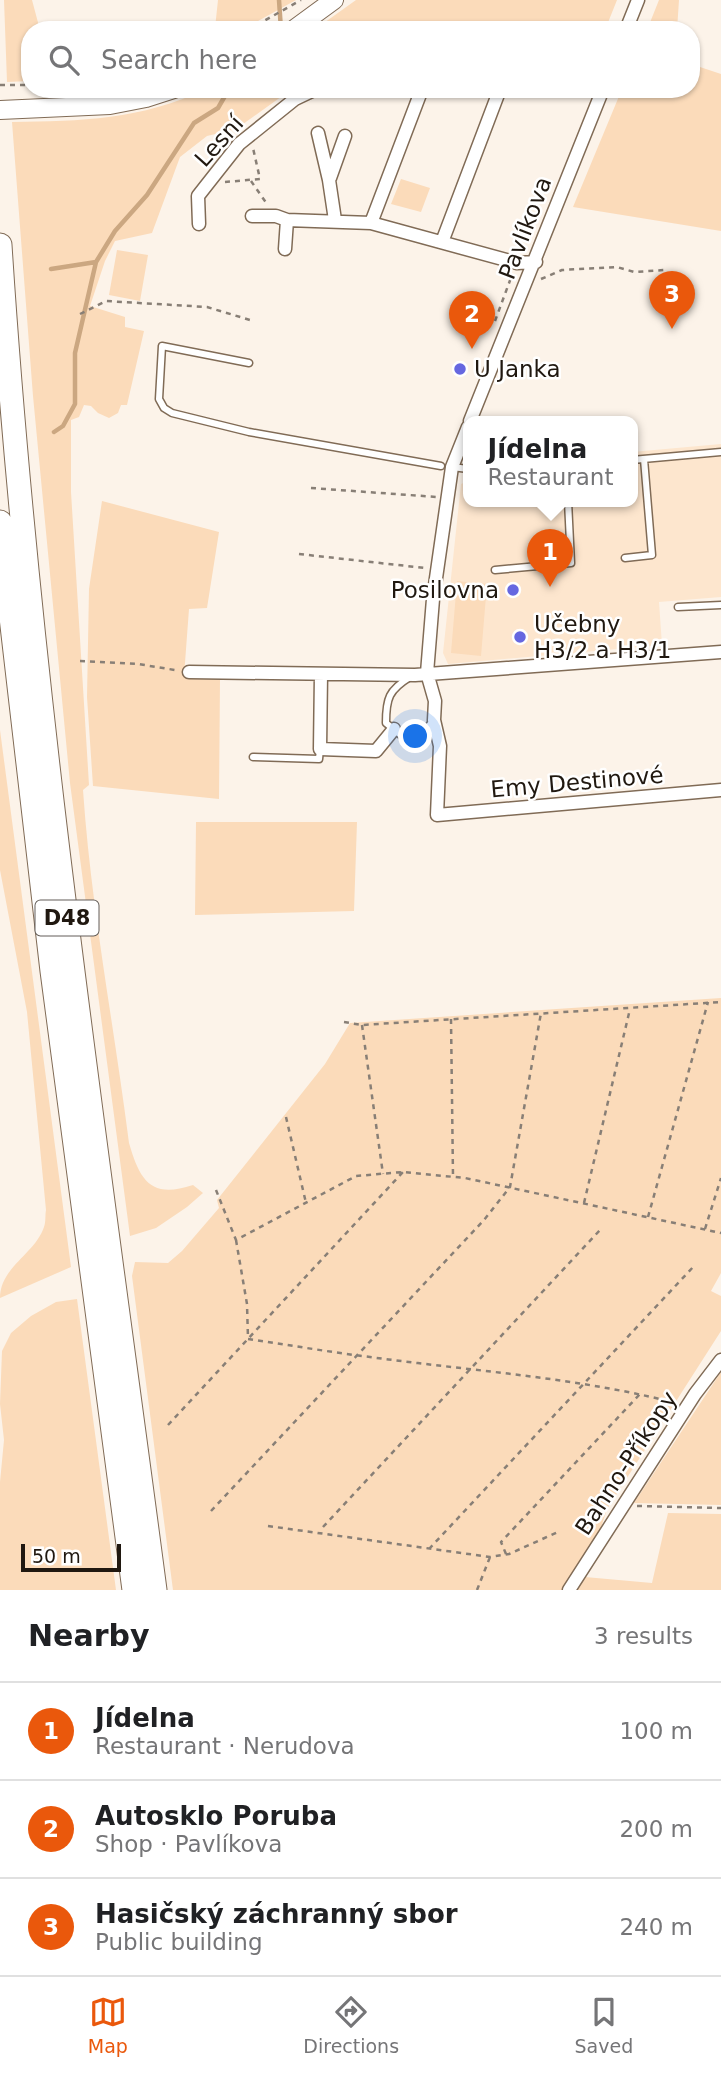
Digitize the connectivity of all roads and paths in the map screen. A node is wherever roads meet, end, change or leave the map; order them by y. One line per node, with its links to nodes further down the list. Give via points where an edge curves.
1 (301, 0): 4 (path)
2 (638, 0): 6 (street)
3 (330, 2): 5 (street)
4 (265, 21)
5 (307, 21)
6 (630, 21)
7 (0, 85): 8 (path)
8 (21, 85)
9 (146, 98): 14 (street, via 110,106)
10 (291, 98): 16 (street, Lesní)
11 (417, 98): 24 (street)
12 (497, 98): 26 (street)
13 (600, 98): 29 (street, Pavlíkova)
14 (0, 110)
15 (318, 133): 18 (street)
16 (250, 134): 19 (path, via 260,179); 20 (street, Lesní)
17 (345, 136): 18 (street)
18 (329, 180): 23 (street)
19 (251, 181): 20 (path); 22 (path)
20 (209, 182): 25 (street, Lesní, via 198,196)
21 (252, 216): 22 (street)
22 (281, 218): 23 (street); 28 (street)
23 (335, 220): 24 (street)
24 (371, 223): 26 (street)
25 (199, 224)
26 (442, 242): 29 (street, via 517,263)
27 (0, 245): 102 (highway, D48, via 40,704)
28 (285, 249)
29 (536, 262): 35 (street, Pavlíkova)
30 (665, 270): 31 (path, via 562,270)
31 (539, 280)
32 (80, 314): 33 (path, via 106,301 207,307)
33 (250, 320)
34 (249, 363): 40 (lane, via 162,346 159,399 172,413 236,429)
35 (472, 416)
36 (463, 436): 40 (street)
37 (721, 452): 38 (lane)
38 (644, 459): 39 (lane); 47 (lane, via 652,555)
39 (638, 460)
40 (446, 466): 41 (lane); 56 (street, via 439,554)
41 (463, 468)
42 (311, 488): 43 (path)
43 (437, 497)
44 (568, 507): 49 (lane, via 571,563)
45 (0, 522): 101 (highway, D48, via 50,957)
46 (299, 554): 48 (path)
47 (625, 558)
48 (428, 569)
49 (495, 570)
50 (721, 605): 51 (lane)
51 (678, 607)
52 (721, 652): 56 (street)
53 (80, 661): 54 (path)
54 (189, 672): 55 (street)
55 (321, 674): 56 (street); 59 (street)
56 (421, 674): 57 (street, via 435,701); 58 (lane, via 395,687 386,704 386,723)
57 (434, 720): 58 (lane, via 421,735 403,737); 61 (street, Emy Destinové, via 440,746 437,815)
58 (394, 729): 59 (street, via 376,751)
59 (320, 749): 60 (lane, via 319,758)
60 (253, 757)
61 (721, 790)
62 (708, 1002): 63 (path); 64 (path); 78 (path)
63 (721, 1002)
64 (630, 1008): 65 (path); 77 (path)
65 (541, 1013): 66 (path); 74 (path)
66 (451, 1019): 68 (path); 72 (path)
67 (344, 1022): 68 (path)
68 (362, 1025): 71 (path)
69 (286, 1117): 76 (path)
70 (403, 1172): 71 (path); 72 (path); 84 (path)
71 (383, 1174): 76 (path, via 356,1176)
72 (453, 1177): 74 (path)
73 (721, 1178): 79 (path)
74 (510, 1187): 77 (path); 85 (path)
75 (216, 1190): 82 (path)
76 (306, 1203): 82 (path)
77 (584, 1203): 78 (path)
78 (648, 1217): 79 (path)
79 (705, 1229): 81 (path)
80 (600, 1230): 87 (path)
81 (721, 1233)
82 (236, 1240): 84 (path)
83 (695, 1265): 88 (path)
84 (248, 1339): 85 (path); 91 (path)
85 (358, 1355): 87 (path); 94 (path)
86 (721, 1360): 92 (street, Bahno-Příkopy)
87 (472, 1368): 88 (path); 96 (path)
88 (583, 1384): 89 (path); 98 (path)
89 (640, 1394): 90 (path); 99 (path, via 501,1542)
90 (674, 1402)
91 (169, 1425)
92 (623, 1506): 93 (path); 104 (street, Bahno-Příkopy)
93 (721, 1508)
94 (211, 1511)
95 (268, 1526): 98 (path)
96 (323, 1527)
97 (558, 1532): 99 (path)
98 (429, 1549): 100 (path)
99 (506, 1554): 100 (path)
100 (491, 1558): 103 (path)
101 (134, 1590)
102 (155, 1590)
103 (477, 1590)
104 (569, 1590)

